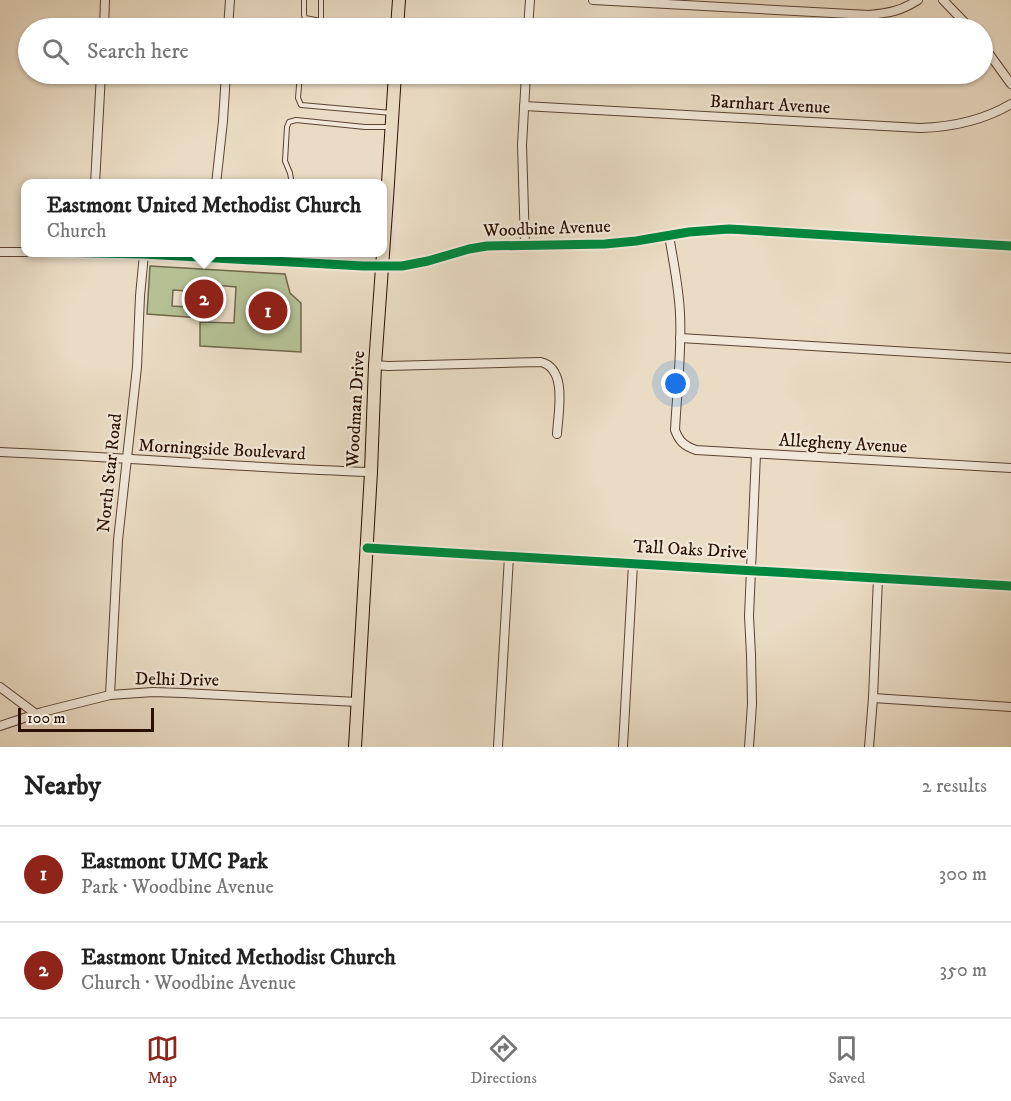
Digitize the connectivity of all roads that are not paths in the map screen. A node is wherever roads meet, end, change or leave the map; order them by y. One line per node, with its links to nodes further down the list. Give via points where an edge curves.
1 (105, 0): 10 (street)
2 (230, 0): 11 (street)
3 (304, 0): 12 (lane)
4 (321, 0): 13 (lane)
5 (399, 0): 14 (main road)
6 (530, 0): 15 (street)
7 (593, 0): 8 (street, via 869,15 903,9)
8 (918, 0)
9 (943, 0): 16 (street)
10 (104, 18)
11 (229, 18)
12 (305, 18)
13 (321, 18)
14 (398, 18)
15 (529, 18)
16 (960, 18)
17 (993, 59): 23 (street)
18 (100, 84): 28 (street)
19 (225, 84): 29 (street)
20 (299, 84): 26 (lane, via 301,105)
21 (394, 84): 26 (main road, Woodman Drive)
22 (525, 84): 25 (street)
23 (1011, 84)
24 (1011, 104): 25 (street, Barnhart Avenue, via 972,121 920,128)
25 (524, 106): 33 (street)
26 (392, 114): 27 (main road, Woodman Drive)
27 (392, 128): 30 (lane, via 289,122 285,161); 31 (main road, Woodman Drive)
28 (95, 179)
29 (216, 179)
30 (291, 179)
31 (387, 179)
32 (669, 236): 33 (street, Woodbine Avenue, via 605,244); 34 (street, Woodbine Avenue, via 729,229); 41 (street, via 678,286)
33 (525, 245): 40 (street, Woodbine Avenue, via 487,246 419,263)
34 (1011, 246)
35 (0, 252): 36 (street)
36 (21, 252)
37 (144, 257): 47 (street, North Star Road)
38 (242, 257): 40 (street, Woodbine Avenue)
39 (382, 257): 40 (main road, Woodman Drive)
40 (382, 266): 43 (main road, Woodman Drive)
41 (680, 338): 42 (street); 46 (street, Allegheny Avenue, via 675,430 678,437 696,450)
42 (1011, 358)
43 (375, 365): 44 (street, via 547,364 558,382); 49 (main road, Woodman Drive)
44 (557, 434)
45 (0, 452): 47 (street, Morningside Boulevard)
46 (756, 454): 48 (street, Allegheny Avenue); 53 (street)
47 (127, 459): 49 (street, Morningside Boulevard); 57 (street, North Star Road, via 118,540)
48 (1011, 468)
49 (371, 472): 50 (main road, Woodman Drive)
50 (367, 548): 51 (street, Tall Oaks Drive); 59 (main road, Woodman Drive)
51 (509, 556): 52 (street, Tall Oaks Drive); 64 (street)
52 (633, 564): 53 (street, Tall Oaks Drive); 65 (street)
53 (750, 570): 54 (street, Tall Oaks Drive); 66 (street)
54 (878, 578): 55 (street, Tall Oaks Drive); 58 (street)
55 (1011, 586)
56 (0, 687): 61 (street)
57 (111, 695): 59 (street, Delhi Drive, via 183,693); 61 (street, Delhi Drive)
58 (873, 698): 60 (street); 67 (street)
59 (358, 702): 63 (main road, Woodman Drive)
60 (1011, 707)
61 (36, 714): 62 (street, Delhi Drive)
62 (0, 726)
63 (355, 747)
64 (498, 747)
65 (623, 747)
66 (749, 747)
67 (869, 747)

